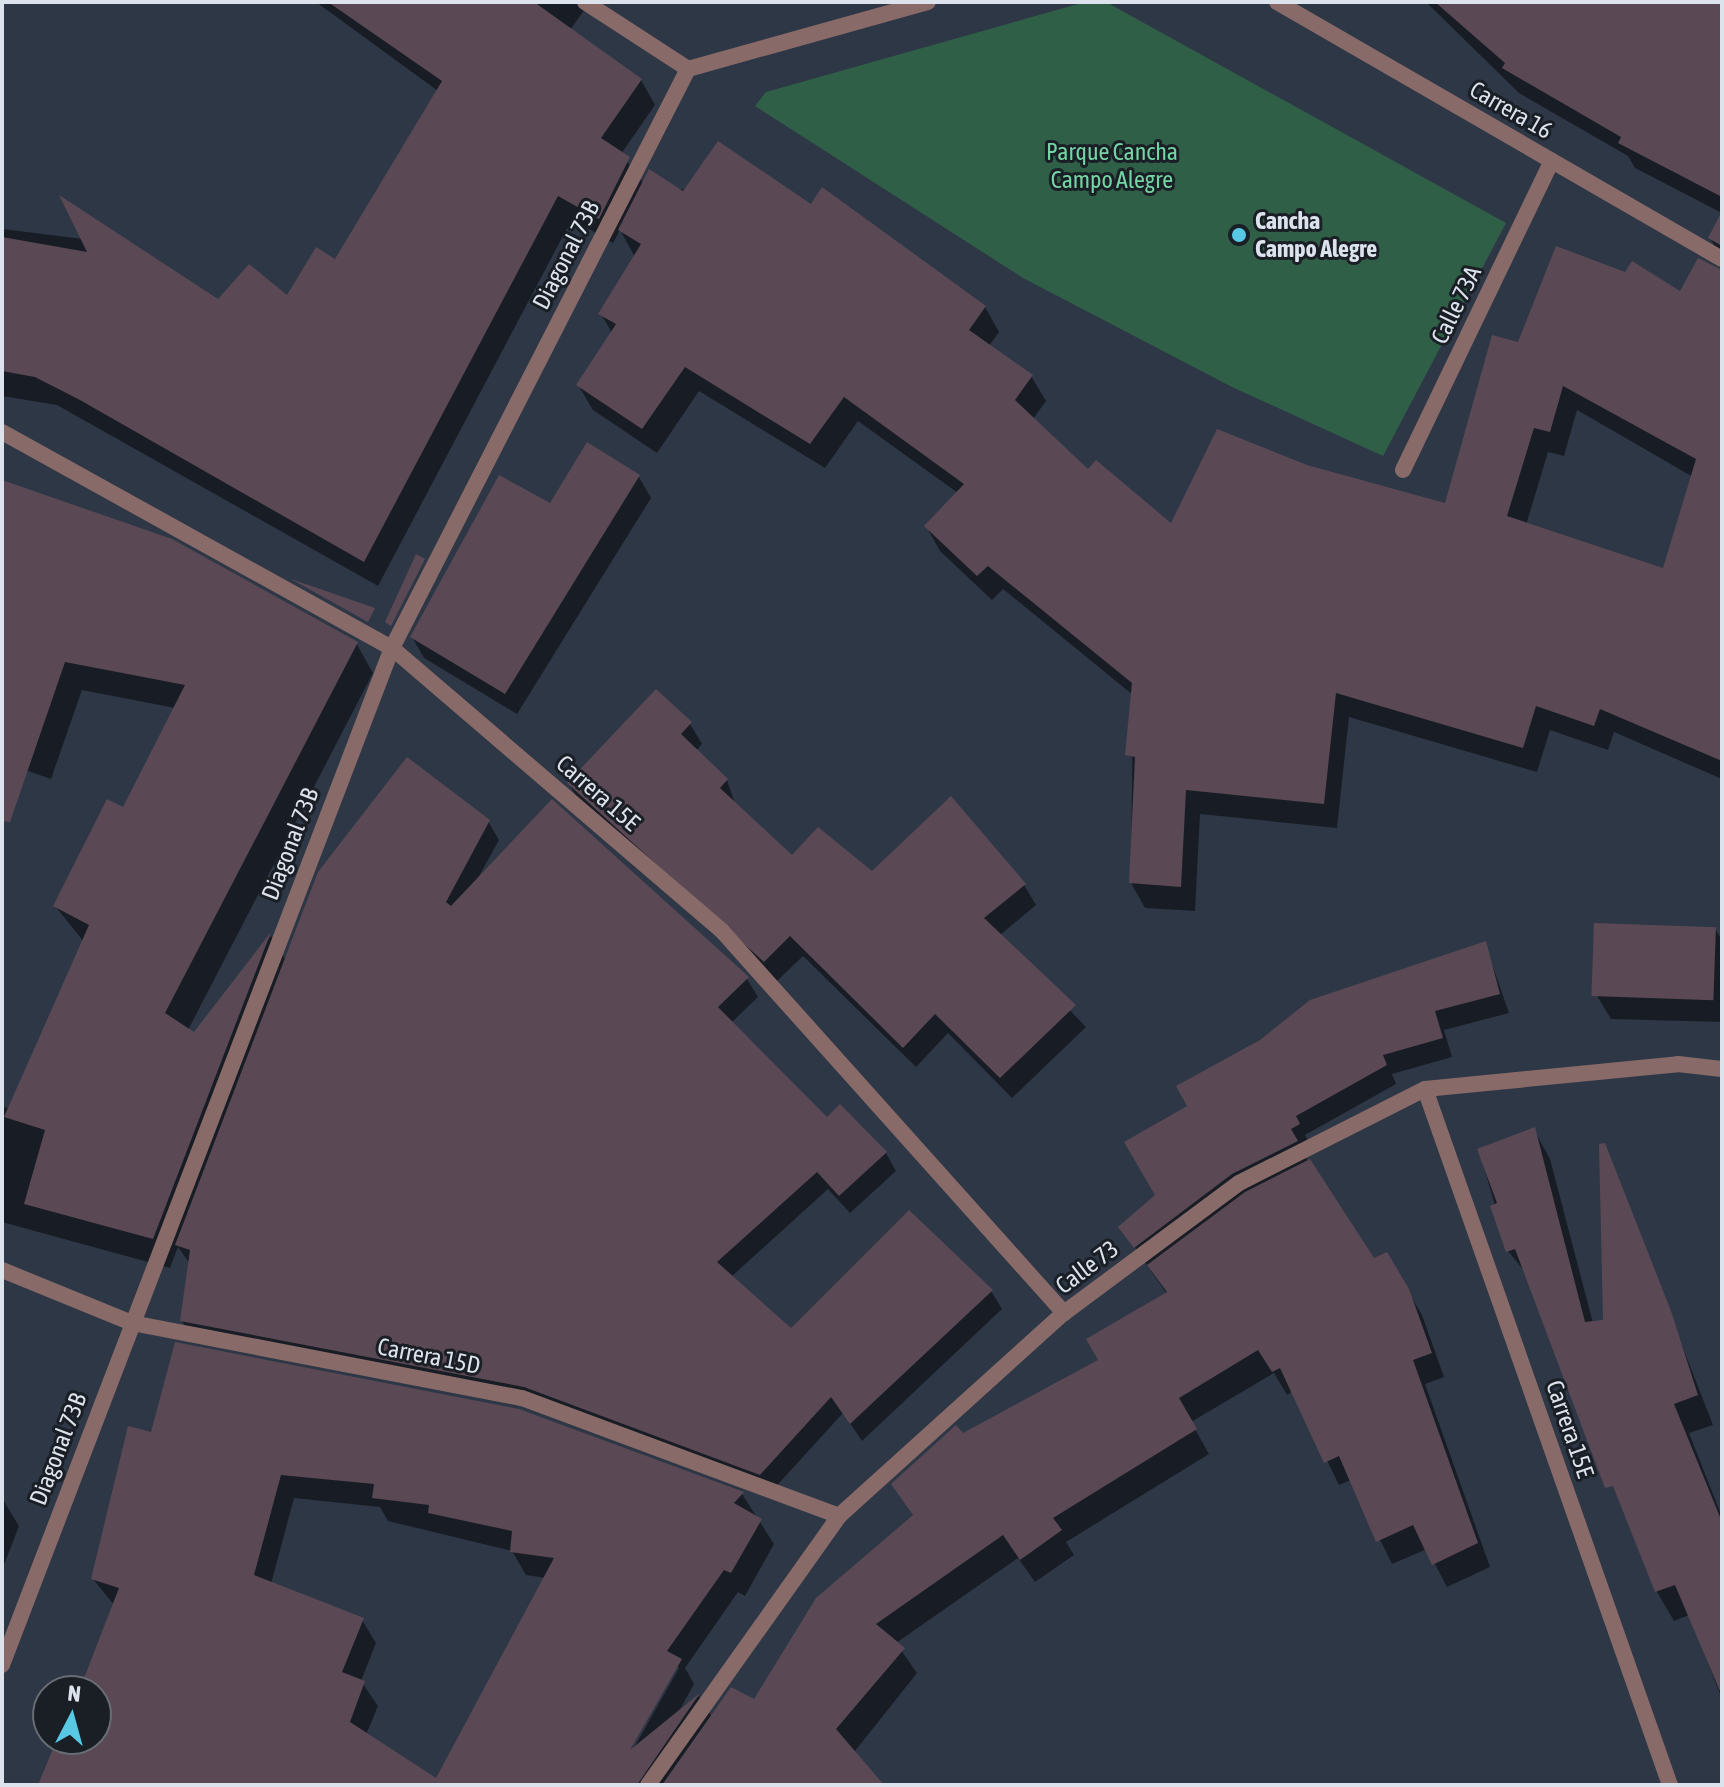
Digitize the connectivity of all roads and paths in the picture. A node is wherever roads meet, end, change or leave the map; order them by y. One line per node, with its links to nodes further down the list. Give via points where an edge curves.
1 (585, 2): 4 (street)
2 (928, 2): 4 (street)
3 (1277, 2): 5 (street, Carrera 16)
4 (688, 69): 9 (street, Diagonal 73B)
5 (1552, 161): 6 (street, Carrera 16); 8 (street, Calle 73A)
6 (1722, 259)
7 (2, 432): 9 (street, Carrera 15E)
8 (1403, 470)
9 (392, 648): 13 (street, Carrera 15E, via 722,931); 14 (street, Diagonal 73B)
10 (1722, 1069): 11 (street, Calle 73, via 1678,1064)
11 (1425, 1089): 13 (street, Calle 73, via 1239,1183); 18 (street, Carrera 15E)
12 (2, 1270): 14 (street, Carrera 15D)
13 (1064, 1313): 15 (street, Calle 73)
14 (132, 1323): 15 (street, Carrera 15D, via 522,1398); 16 (street, Diagonal 73B)
15 (839, 1516): 17 (street, Calle 73)
16 (2, 1665)
17 (648, 1785)
18 (1670, 1785)

